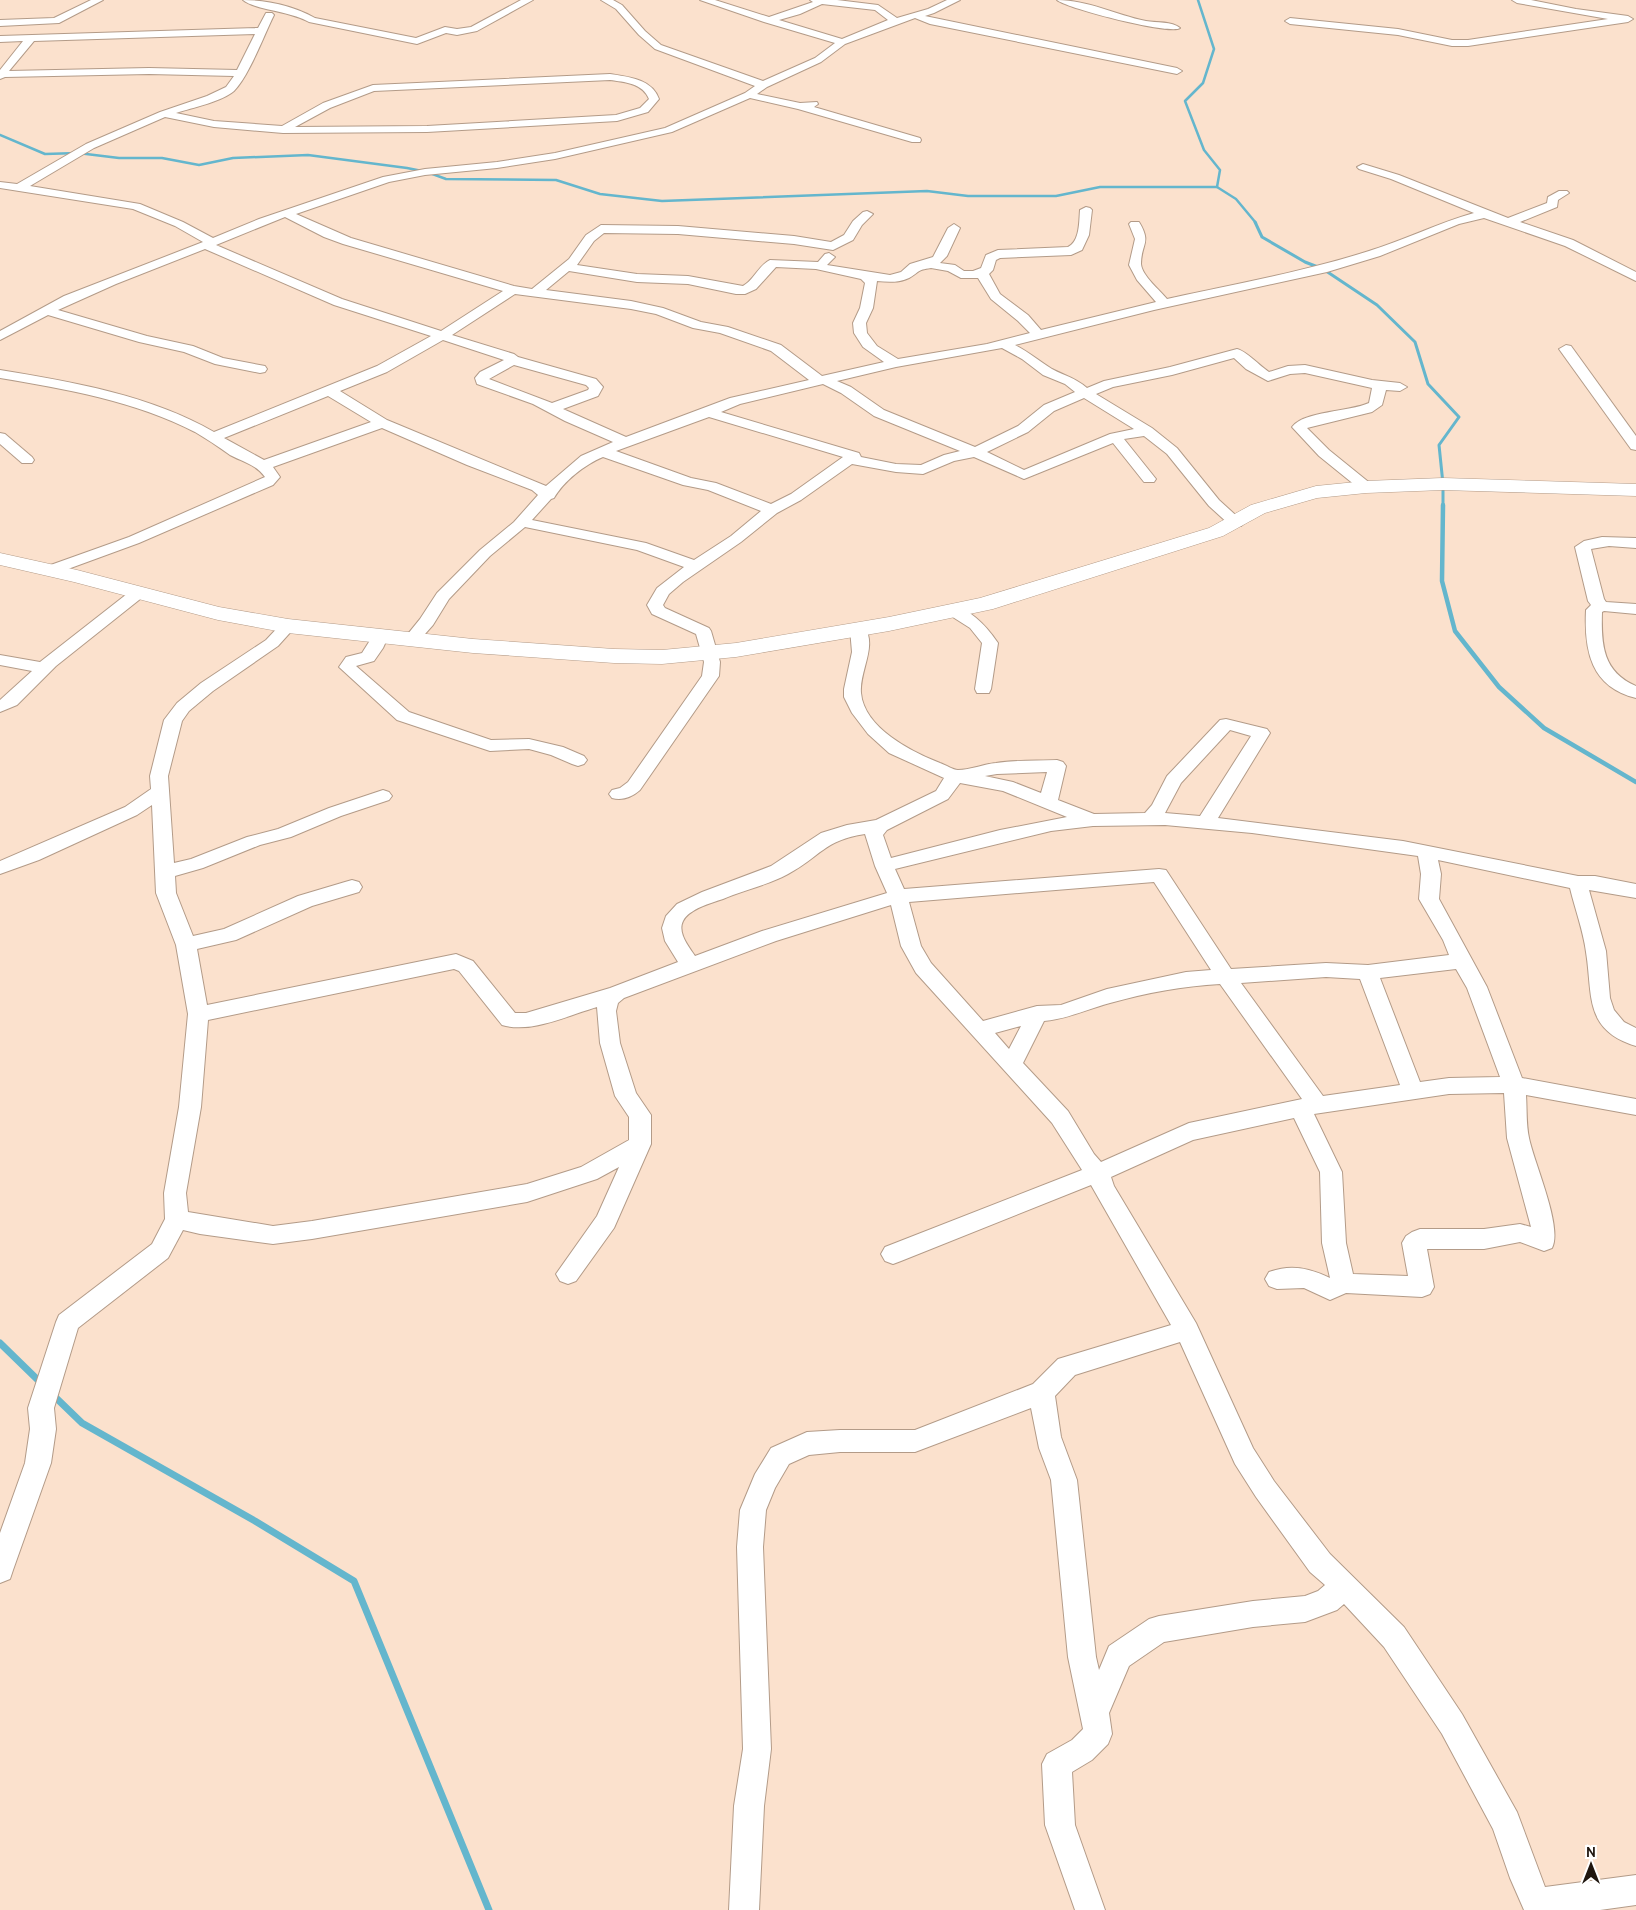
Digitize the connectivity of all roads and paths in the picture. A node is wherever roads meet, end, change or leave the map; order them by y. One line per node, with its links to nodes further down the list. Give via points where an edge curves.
1 (98, 0): 16 (street, via 56,21)
2 (248, 0): 3 (street, via 262,6 301,12 312,20 417,41 445,30 474,29)
3 (528, 0)
4 (606, 0): 25 (street, via 620,6 658,47)
5 (705, 0): 13 (street)
6 (955, 0): 10 (street)
7 (1062, 0): 17 (street, via 1145,24)
8 (1517, 0): 12 (street)
9 (817, 1): 13 (street, via 817,4 797,12); 14 (street, via 878,8)
10 (914, 15): 14 (street); 22 (street, via 930,21)
11 (269, 16): 18 (street)
12 (1632, 19): 15 (street, via 1468,43)
13 (767, 20): 21 (street)
14 (895, 20): 21 (street)
15 (1290, 21)
16 (0, 23)
17 (1175, 28)
18 (261, 31): 19 (street); 23 (street)
19 (31, 38): 20 (street); 24 (street)
20 (0, 39)
21 (842, 42): 25 (street, via 818,60)
22 (1177, 71)
23 (241, 73): 24 (street, via 149,71); 29 (street, via 230,89 222,94)
24 (1, 75)
25 (763, 85): 26 (street)
26 (749, 94): 28 (street); 37 (street, via 680,126 623,142 497,165 405,175)
27 (815, 103): 28 (street)
28 (800, 106): 31 (street)
29 (164, 114): 30 (street, via 214,124); 34 (street, via 90,146)
30 (283, 130): 30 (street, via 340,99 373,88 610,77 635,82 649,89 654,99 644,110 617,118 427,129)
31 (916, 140)
32 (1363, 167): 39 (street)
33 (0, 185): 34 (street)
34 (20, 187): 43 (street, via 40,193 136,206 179,224)
35 (1563, 193): 40 (street, via 1552,199 1553,205)
36 (1086, 210): 48 (street, via 1083,234 1076,249 998,254 990,258 987,270)
37 (286, 212): 43 (street); 51 (street, via 346,241)
38 (867, 214): 44 (street, via 849,237)
39 (1484, 214): 40 (street); 53 (street, via 1323,269)
40 (1509, 222): 50 (street, via 1569,243)
41 (1135, 224): 53 (street, via 1141,239 1135,265)
42 (954, 228): 46 (street, via 945,244 943,256)
43 (209, 244): 54 (street, via 103,284); 55 (street, via 338,302)
44 (833, 246): 45 (street, via 829,258); 47 (street, via 678,230 601,229)
45 (821, 264): 47 (street, via 774,263 745,290 688,280 637,278); 49 (street, via 820,268)
46 (924, 265): 48 (street, via 951,268 960,274); 49 (street, via 890,279)
47 (567, 267): 52 (street)
48 (982, 273): 56 (street, via 995,296 1023,318)
49 (865, 276): 61 (street, via 871,282 859,326 860,334 866,343)
50 (1635, 276)
51 (512, 290): 52 (street); 55 (street)
52 (536, 292): 64 (street, via 630,305 659,311 698,326 723,330 776,348 803,370)
53 (1165, 304): 56 (street)
54 (46, 310): 57 (street); 62 (street)
55 (442, 335): 60 (street); 67 (street, via 382,369)
56 (1038, 335): 58 (street)
57 (0, 336)
58 (1004, 344): 61 (street); 68 (street, via 1048,372 1070,381)
59 (1566, 350): 77 (street)
60 (513, 360): 69 (street, via 486,375 482,381); 69 (street, via 591,382 596,387 593,393)
61 (896, 363): 64 (street)
62 (260, 370)
63 (0, 374): 73 (street, via 117,397)
64 (822, 380): 70 (street, via 735,401); 79 (street, via 846,390 878,413)
65 (1380, 385): 66 (street); 68 (street, via 1305,369 1288,370 1268,377 1237,353 1109,384); 84 (street, via 1376,405 1366,410 1308,421 1299,427 1324,453)
66 (1400, 386)
67 (328, 390): 71 (street); 73 (street)
68 (1085, 393): 72 (street); 79 (street, via 1057,404 1023,429)
69 (552, 408): 76 (street)
70 (707, 412): 76 (street); 80 (street, via 854,456)
71 (382, 422): 82 (street); 86 (street)
72 (1146, 431): 75 (street); 89 (street, via 1172,451 1214,503)
73 (215, 436): 82 (street, via 234,452)
74 (0, 437): 81 (street)
75 (1115, 437): 79 (street, via 1024,476); 83 (street)
76 (625, 442): 78 (street)
77 (1636, 446)
78 (601, 452): 86 (street, via 574,467); 87 (street, via 688,482 711,486)
79 (976, 452): 80 (street, via 949,458 923,470)
80 (848, 459): 87 (street, via 796,497)
81 (26, 460)
82 (264, 465): 93 (street, via 273,477 268,482 134,540)
83 (1149, 479)
84 (1366, 487): 85 (street, via 1443,484); 89 (street, via 1316,492 1286,500 1258,509)
85 (1636, 490)
86 (549, 494): 88 (street)
87 (772, 510): 92 (street)
88 (521, 522): 92 (street, via 641,546); 101 (street, via 455,583)
89 (1236, 523): 97 (street, via 1207,535)
90 (1636, 543): 95 (street, via 1591,542 1583,547 1596,601)
91 (0, 559): 93 (street)
92 (696, 566): 102 (street, via 663,591 654,605 658,611 703,631)
93 (51, 570): 94 (street)
94 (138, 593): 98 (street); 104 (street)
95 (1602, 606): 96 (street); 106 (street, via 1594,610 1593,622 1598,661 1614,682)
96 (1636, 610)
97 (954, 611): 99 (street); 105 (street, via 976,625 990,643)
98 (288, 626): 100 (street); 110 (street, via 272,643 183,707 173,720)
99 (858, 629): 102 (street); 109 (street, via 862,641 852,686 854,705 895,749)
100 (380, 636): 101 (street); 108 (street, via 368,657 352,661 347,667 404,716 490,746 529,744)
101 (411, 640): 102 (street, via 614,656 662,657)
102 (710, 652): 111 (street, via 713,664 709,682 700,690 634,786)
103 (0, 660): 104 (street)
104 (43, 668): 107 (street, via 11,701)
105 (983, 689)
106 (1636, 693)
107 (0, 707)
108 (578, 760)
109 (955, 776): 113 (street, via 1007,786); 113 (street, via 997,768 1057,766); 117 (street, via 942,795)
110 (158, 792): 120 (street, via 131,811); 121 (street)
111 (618, 794)
112 (383, 796): 121 (street, via 284,834)
113 (1048, 802): 114 (street)
114 (1068, 817): 115 (street); 119 (street)
115 (1150, 819): 116 (street); 116 (street, via 1160,807 1173,780 1226,724 1261,733 1223,798)
116 (1204, 823): 118 (street)
117 (880, 826): 119 (street, via 874,835); 128 (street, via 830,836 793,863 713,895 676,915 672,938)
118 (1427, 852): 122 (street); 127 (street, via 1431,874 1429,898)
119 (884, 866): 125 (street)
120 (0, 868)
121 (164, 872): 126 (street, via 166,893)
122 (1578, 883): 124 (street); 135 (street, via 1596,951 1600,998 1606,1013)
123 (352, 887): 126 (street, via 305,901 229,935)
124 (1636, 890)
125 (898, 896): 128 (street, via 769,936); 130 (street, via 1159,875); 134 (street, via 911,946 923,968)
126 (186, 945): 132 (street)
127 (1461, 961): 129 (street); 137 (street, via 1478,986)
128 (691, 965): 131 (street)
129 (1368, 972): 130 (street, via 1326,970); 138 (street)
130 (1226, 977): 133 (street, via 1178,980 1107,996 1062,1012); 139 (street)
131 (617, 993): 132 (street, via 526,1020 509,1020 466,966 456,960); 141 (street, via 609,999 606,1011 610,1043 626,1096 640,1115)
132 (198, 1014): 143 (street, via 190,1107 174,1193)
133 (1037, 1014): 134 (street); 136 (street)
134 (978, 1030): 136 (street)
135 (1636, 1038)
136 (1012, 1064): 142 (street, via 1060,1117 1086,1160)
137 (1514, 1084): 138 (street, via 1448,1086); 140 (street); 147 (street, via 1518,1138 1542,1222 1544,1241 1520,1233 1484,1239 1420,1239 1414,1243 1422,1287)
138 (1413, 1091): 139 (street)
139 (1309, 1107): 142 (street, via 1190,1132); 147 (street, via 1331,1172 1334,1243)
140 (1636, 1107)
141 (640, 1144): 143 (street, via 589,1173 528,1193 312,1230 273,1235); 145 (street, via 606,1221)
142 (1098, 1173): 144 (street); 148 (street, via 1103,1188)
143 (176, 1219): 150 (street, via 160,1252 68,1322 41,1408 43,1429 38,1463)
144 (893, 1254)
145 (568, 1274)
146 (1277, 1279): 147 (street, via 1298,1276 1330,1290)
147 (1343, 1283)
148 (1187, 1330): 149 (street, via 1067,1367); 151 (street, via 1249,1465 1320,1564)
149 (1042, 1392): 152 (street, via 1043,1414 1056,1464 1064,1480 1082,1657); 155 (street, via 915,1441 807,1444 780,1456 764,1482 753,1510 750,1547 757,1749 745,1858)
150 (0, 1570)
151 (1345, 1586): 152 (street, via 1327,1601 1305,1609 1159,1629 1120,1656); 154 (street, via 1394,1637 1452,1724 1506,1823 1525,1878)
152 (1095, 1713): 156 (street, via 1098,1734 1082,1750 1056,1764 1060,1824)
153 (1636, 1890): 154 (street)
154 (1540, 1907)
155 (744, 1910)
156 (1090, 1910)

